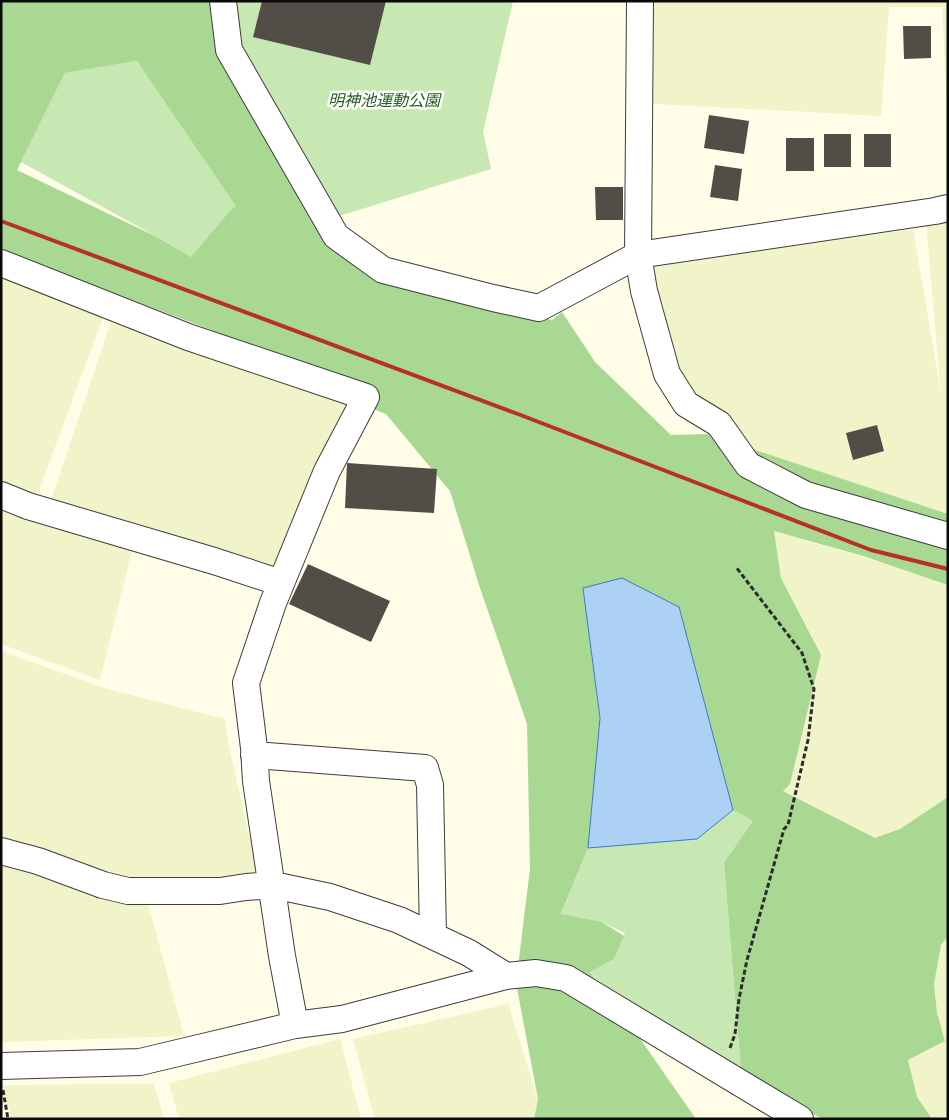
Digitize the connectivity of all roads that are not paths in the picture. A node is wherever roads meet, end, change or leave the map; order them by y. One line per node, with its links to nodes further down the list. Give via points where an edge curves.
1 (223, 1): 4 (street, via 229,50 336,236 383,270 539,308)
2 (640, 1): 4 (street)
3 (948, 208): 4 (street)
4 (638, 255): 7 (street, via 644,291 667,374 686,404 719,424 748,465 806,495)
5 (1, 263): 8 (street, via 188,337 366,397 327,471)
6 (1, 495): 8 (street)
7 (948, 536)
8 (281, 583): 9 (street, via 246,683)
9 (254, 755): 11 (street); 12 (street, via 425,768 430,785)
10 (1, 851): 11 (street, via 128,891 220,891)
11 (273, 885): 12 (street, via 330,897 400,920); 14 (street)
12 (433, 936): 13 (street)
13 (506, 976): 14 (street, via 342,1019); 16 (street, via 536,974 566,978)
14 (295, 1025): 15 (street, via 140,1062)
15 (2, 1075)
16 (800, 1119)

